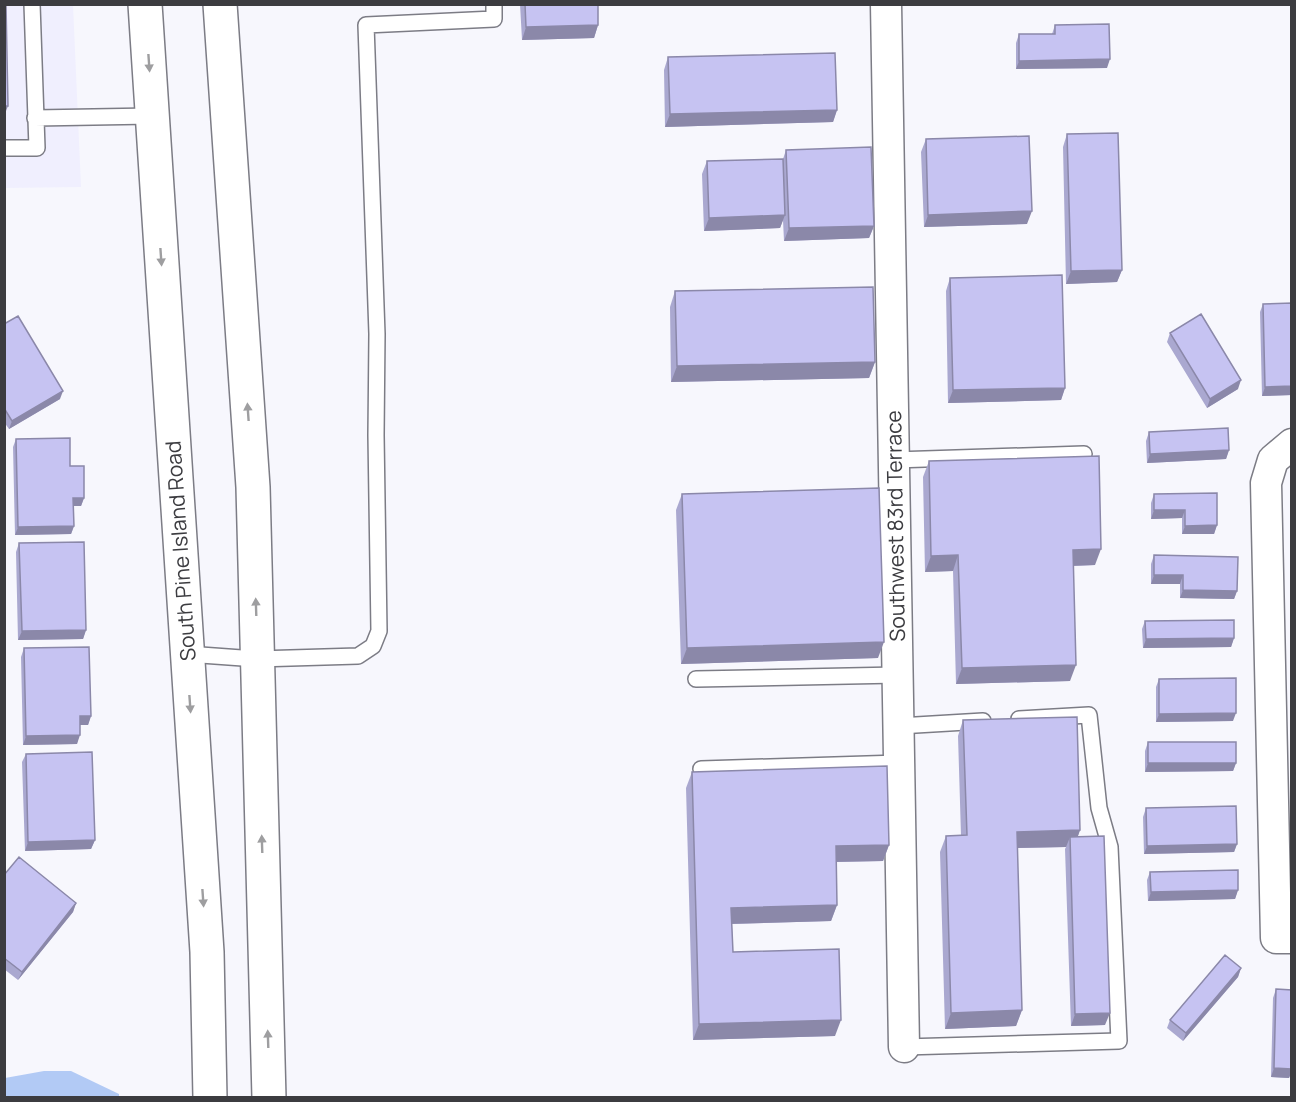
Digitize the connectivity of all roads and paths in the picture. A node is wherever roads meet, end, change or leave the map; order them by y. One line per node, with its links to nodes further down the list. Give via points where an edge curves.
1 (32, 4): 7 (lane)
2 (145, 4): 6 (main road, South Pine Island Road, one-way to 6)
3 (220, 4): 13 (main road, one-way to 3, via 253,488)
4 (494, 4): 13 (lane, via 494,19 366,26 377,334 379,631 373,646 358,656)
5 (886, 4): 11 (street, Southwest 83rd Terrace)
6 (152, 116): 7 (lane); 12 (main road, South Pine Island Road, one-way to 12)
7 (35, 118): 8 (lane, via 37,148)
8 (4, 148)
9 (1292, 444): 19 (street, via 1273,460 1266,483)
10 (1084, 454): 11 (lane)
11 (894, 460): 14 (street, Southwest 83rd Terrace)
12 (187, 654): 13 (lane); 21 (main road, South Pine Island Road, one-way to 21, via 207,952)
13 (257, 659): 22 (main road, one-way to 13)
14 (898, 675): 15 (lane); 16 (street, Southwest 83rd Terrace)
15 (696, 679)
16 (899, 726): 17 (street, Southwest 83rd Terrace); 20 (lane, via 1089,715 1099,808 1110,847 1119,1041)
17 (899, 763): 18 (lane); 20 (street, Southwest 83rd Terrace)
18 (701, 769)
19 (1284, 938)
20 (904, 1047)
21 (210, 1098)
22 (270, 1098)

